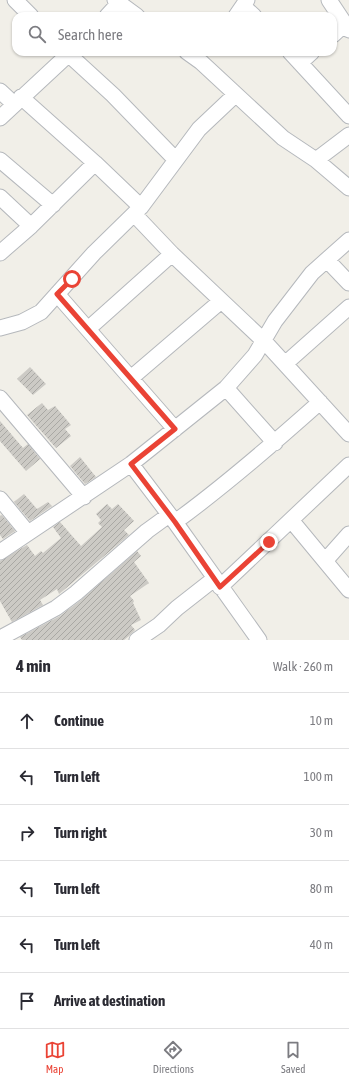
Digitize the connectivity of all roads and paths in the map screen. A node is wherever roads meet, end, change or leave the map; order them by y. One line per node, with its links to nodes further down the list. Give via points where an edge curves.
1 (15, 0): 4 (street)
2 (329, 0): 7 (street)
3 (117, 2): 5 (street); 6 (street)
4 (27, 12)
5 (110, 12)
6 (131, 12)
7 (347, 27): 8 (street)
8 (337, 33)
9 (66, 56): 15 (street)
10 (72, 56): 19 (street)
11 (204, 57): 14 (street)
12 (295, 57): 16 (street)
13 (0, 91): 15 (street)
14 (235, 95): 19 (street, via 199,129); 21 (street, via 283,138)
15 (18, 101): 17 (street); 22 (street)
16 (349, 116)
17 (0, 118)
18 (349, 135): 21 (street)
19 (175, 159): 26 (street)
20 (0, 160): 25 (street)
21 (316, 160): 23 (street)
22 (95, 163): 25 (street); 26 (street)
23 (349, 188)
24 (0, 197): 27 (street)
25 (53, 205): 27 (street)
26 (138, 211): 30 (street); 33 (street, via 94,253)
27 (31, 226): 29 (street)
28 (349, 240): 31 (street)
29 (0, 253)
30 (172, 254): 34 (street); 37 (street)
31 (327, 260): 32 (street); 38 (street, via 312,273 275,321)
32 (349, 283)
33 (57, 294): 36 (street, via 41,312 22,322); 37 (street)
34 (221, 301): 38 (street); 40 (street)
35 (349, 307): 39 (street)
36 (0, 328)
37 (88, 329): 40 (street)
38 (264, 342): 39 (street); 41 (street, via 246,367)
39 (286, 363): 43 (street)
40 (131, 378): 44 (street)
41 (226, 388): 44 (street); 46 (street)
42 (0, 398): 49 (street)
43 (320, 402): 45 (street); 46 (street)
44 (175, 429): 47 (street)
45 (349, 434)
46 (275, 443): 51 (street, via 214,493)
47 (131, 464): 49 (street); 51 (street)
48 (349, 466): 52 (street)
49 (84, 497): 53 (street)
50 (0, 499): 53 (street)
51 (172, 519): 57 (street); 59 (street, via 147,530 62,604)
52 (291, 520): 56 (street); 57 (street)
53 (28, 533): 55 (street)
54 (349, 534): 56 (street)
55 (0, 552)
56 (325, 561): 58 (street)
57 (217, 583): 60 (street, via 177,608); 61 (street)
58 (349, 590)
59 (3, 634)
60 (138, 640)
61 (259, 640)

